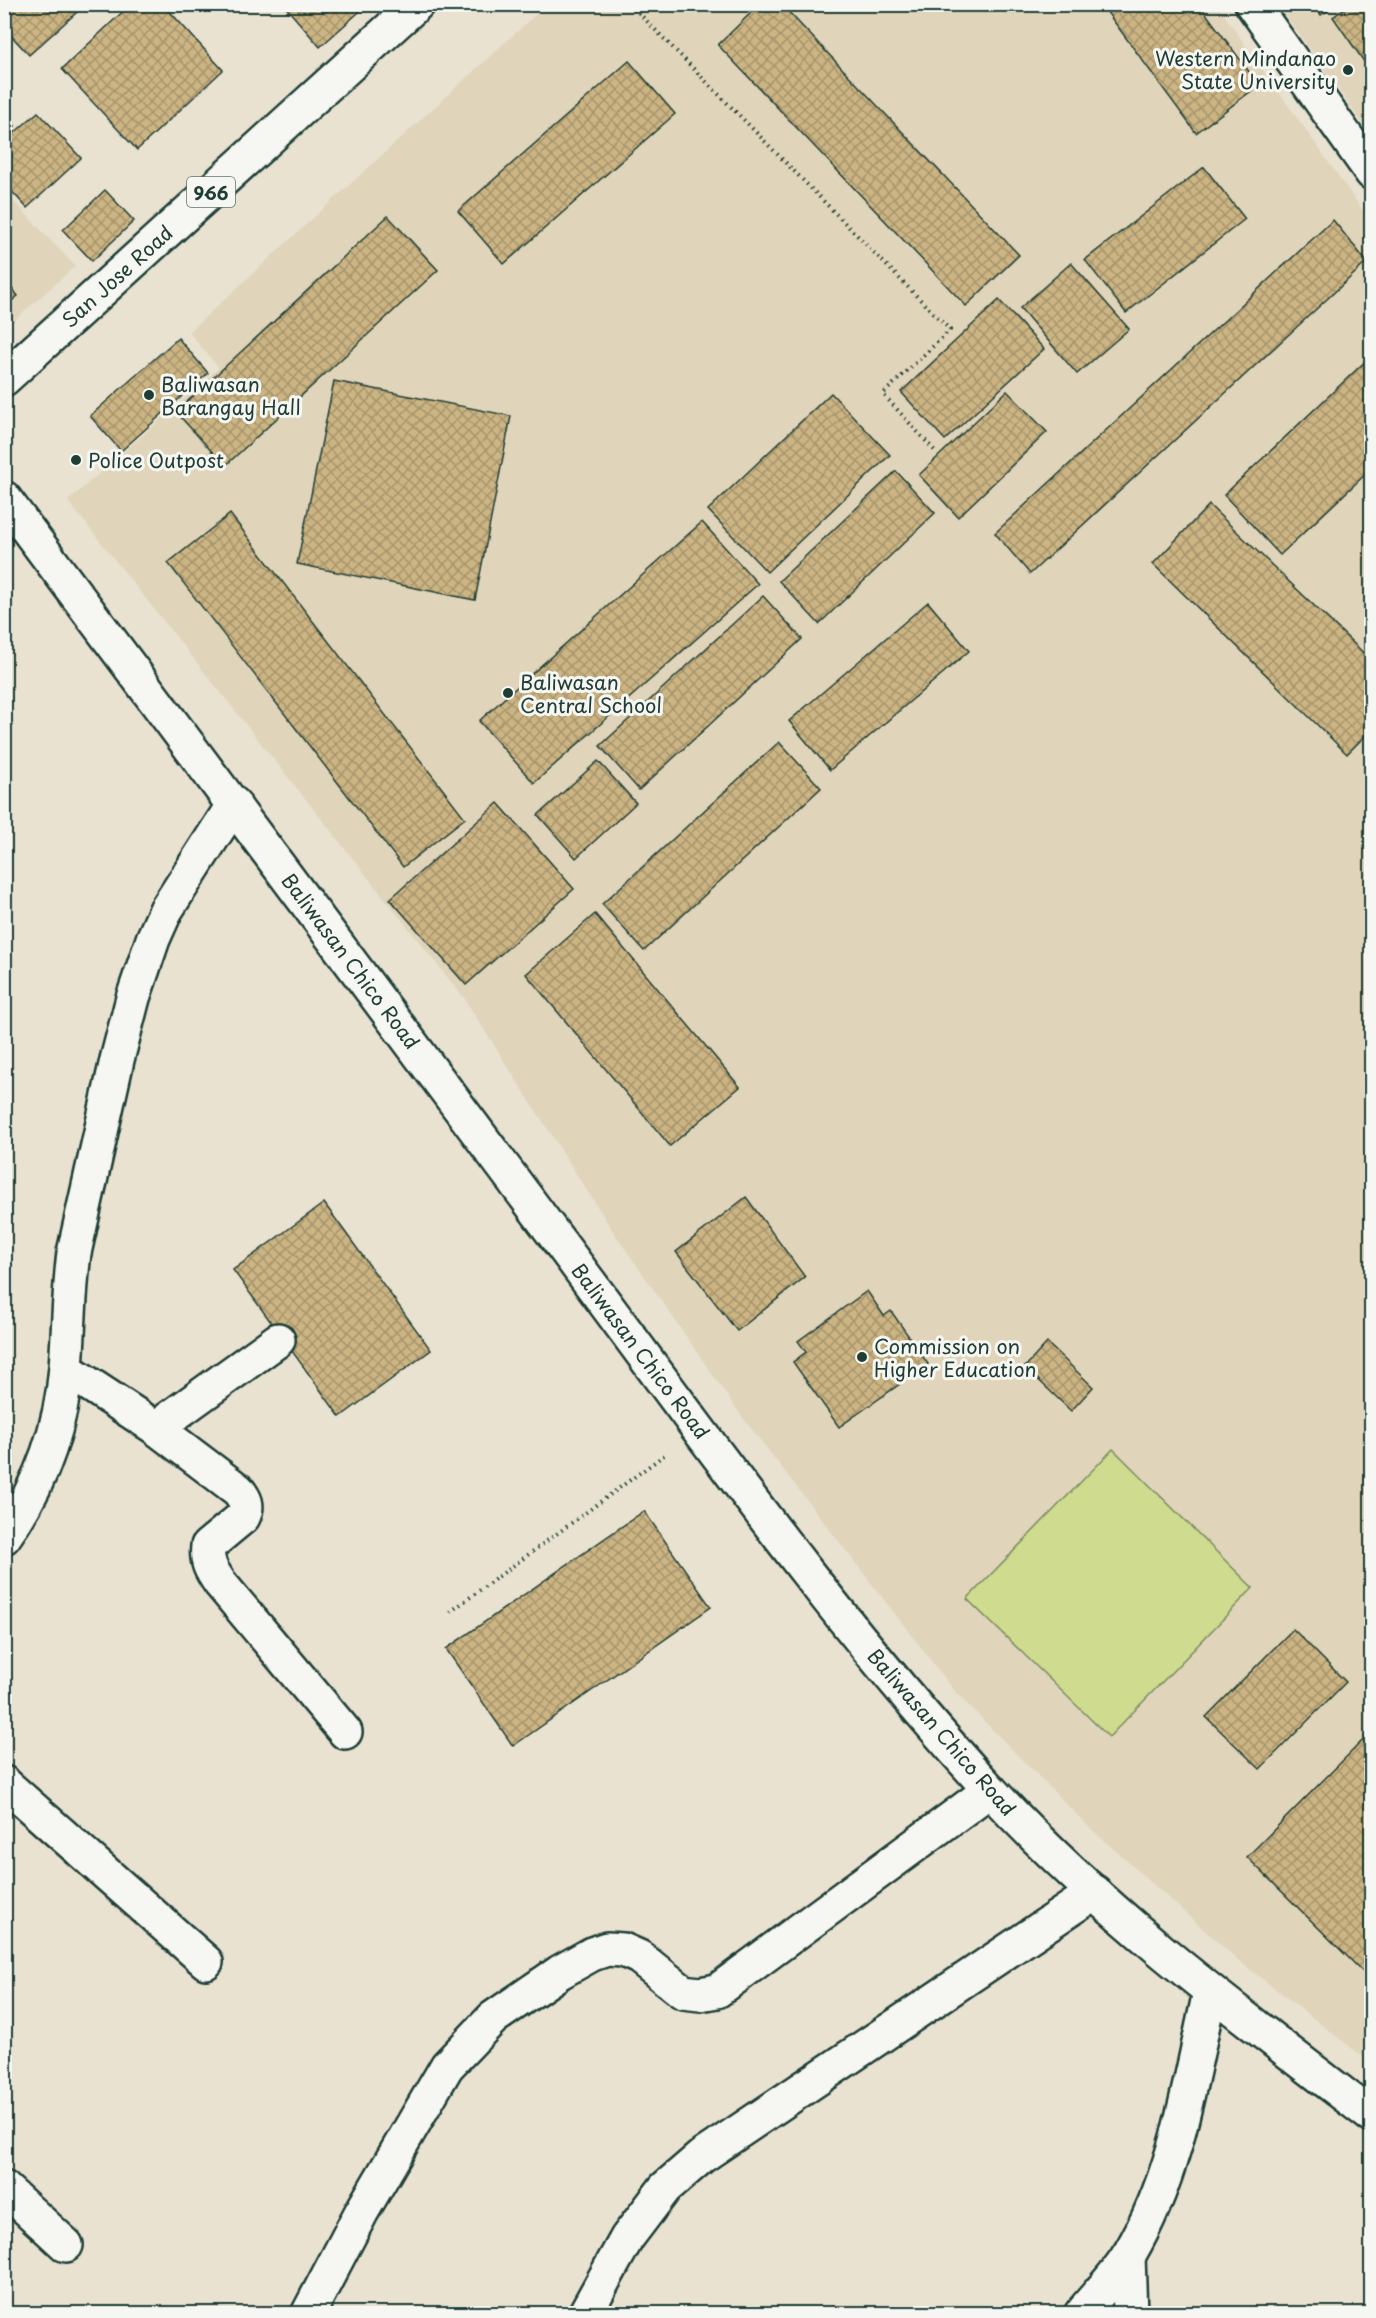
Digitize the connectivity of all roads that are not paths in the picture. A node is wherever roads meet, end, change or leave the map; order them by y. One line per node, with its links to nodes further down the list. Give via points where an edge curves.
1 (417, 4): 4 (street, San Jose Road / 966)
2 (1252, 4): 3 (street)
3 (1371, 173)
4 (4, 379)
5 (4, 498): 6 (street, Baliwasan Chico Road)
6 (234, 804): 8 (street, via 166,910 133,998 74,1252); 13 (street, Baliwasan Chico Road, via 825,1597)
7 (278, 1340): 9 (street)
8 (66, 1369): 9 (street); 10 (street, via 56,1429 43,1469)
9 (156, 1428): 11 (street, via 238,1490 247,1503 243,1517 208,1546 206,1560 220,1583)
10 (10, 1519)
11 (345, 1731)
12 (4, 1783): 15 (street)
13 (990, 1790): 14 (street, Baliwasan Chico Road); 21 (street, via 717,1990 700,1994 682,1992 639,1957 607,1949 560,1972 493,2018 447,2066)
14 (1095, 1892): 16 (street, Baliwasan Chico Road); 22 (street, via 701,2157 665,2188 627,2238)
15 (206, 1962)
16 (1210, 1992): 17 (street, Baliwasan Chico Road); 20 (street, via 1172,2162 1151,2215)
17 (1371, 2116)
18 (4, 2188): 19 (street)
19 (66, 2245)
20 (1128, 2256): 23 (street); 24 (street)
21 (308, 2313)
22 (585, 2313)
23 (1081, 2313)
24 (1130, 2313)

